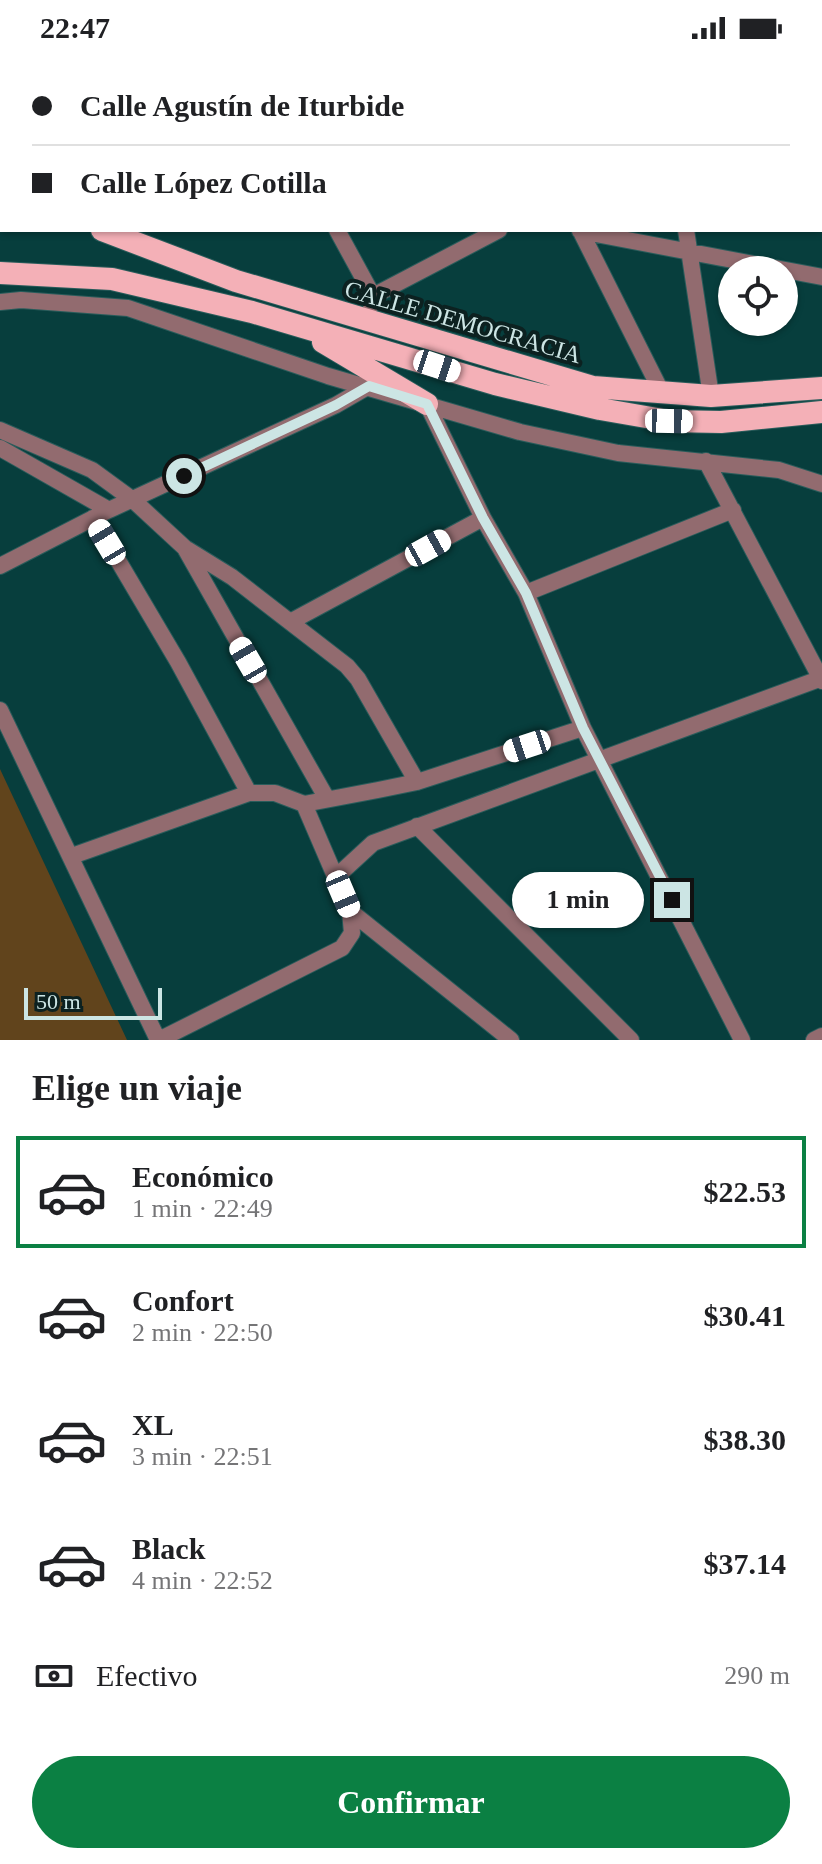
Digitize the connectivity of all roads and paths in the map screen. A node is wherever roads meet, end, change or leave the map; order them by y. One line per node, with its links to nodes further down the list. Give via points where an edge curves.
1 (107, 232): 13 (highway, CALLE DEMOCRACIA, via 236,281)
2 (338, 232): 10 (street)
3 (495, 232): 10 (street)
4 (581, 232): 18 (street)
5 (591, 232): 7 (street)
6 (686, 232): 7 (street)
7 (688, 249): 9 (street); 19 (street)
8 (0, 273): 12 (highway, via 112,279)
9 (822, 277)
10 (373, 296): 13 (street)
11 (0, 302): 16 (street, via 128,308)
12 (252, 312): 13 (highway); 14 (highway, CALLE DEMOCRACIA)
13 (367, 322): 15 (highway, via 416,347); 18 (highway, CALLE DEMOCRACIA, via 593,387)
14 (294, 325): 15 (highway, CALLE DEMOCRACIA); 20 (highway)
15 (437, 366): 21 (highway, CALLE DEMOCRACIA, via 495,384 669,421 721,422)
16 (369, 386): 20 (street); 26 (street)
17 (822, 388): 19 (highway, CALLE DEMOCRACIA)
18 (663, 395): 19 (highway, CALLE DEMOCRACIA)
19 (711, 396)
20 (427, 404): 24 (street, via 520,432 618,453); 30 (street)
21 (822, 412)
22 (0, 430): 26 (street, via 92,470)
23 (0, 448): 27 (street)
24 (706, 461): 25 (street, via 779,470); 28 (street)
25 (822, 484)
26 (133, 500): 27 (street); 31 (street)
27 (109, 510): 29 (street)
28 (733, 510): 33 (street); 35 (street)
29 (93, 518): 32 (street); 40 (street)
30 (483, 518): 33 (street); 34 (street)
31 (185, 548): 34 (street); 41 (street)
32 (0, 566)
33 (526, 593): 37 (street)
34 (290, 622): 39 (street, via 358,679)
35 (821, 679): 38 (street)
36 (0, 710): 44 (street)
37 (583, 728): 38 (street); 39 (street)
38 (601, 760): 43 (street); 51 (street)
39 (417, 782): 41 (street)
40 (249, 793): 42 (street, via 275,793); 44 (street)
41 (327, 799): 42 (street)
42 (304, 804): 45 (street)
43 (417, 826): 45 (street, via 373,843); 50 (street)
44 (72, 856): 48 (street)
45 (336, 877): 46 (street)
46 (350, 911): 48 (street, via 352,933 342,948); 49 (street)
47 (822, 1036): 52 (street)
48 (158, 1040)
49 (511, 1040)
50 (631, 1040)
51 (742, 1040)
52 (814, 1040)

